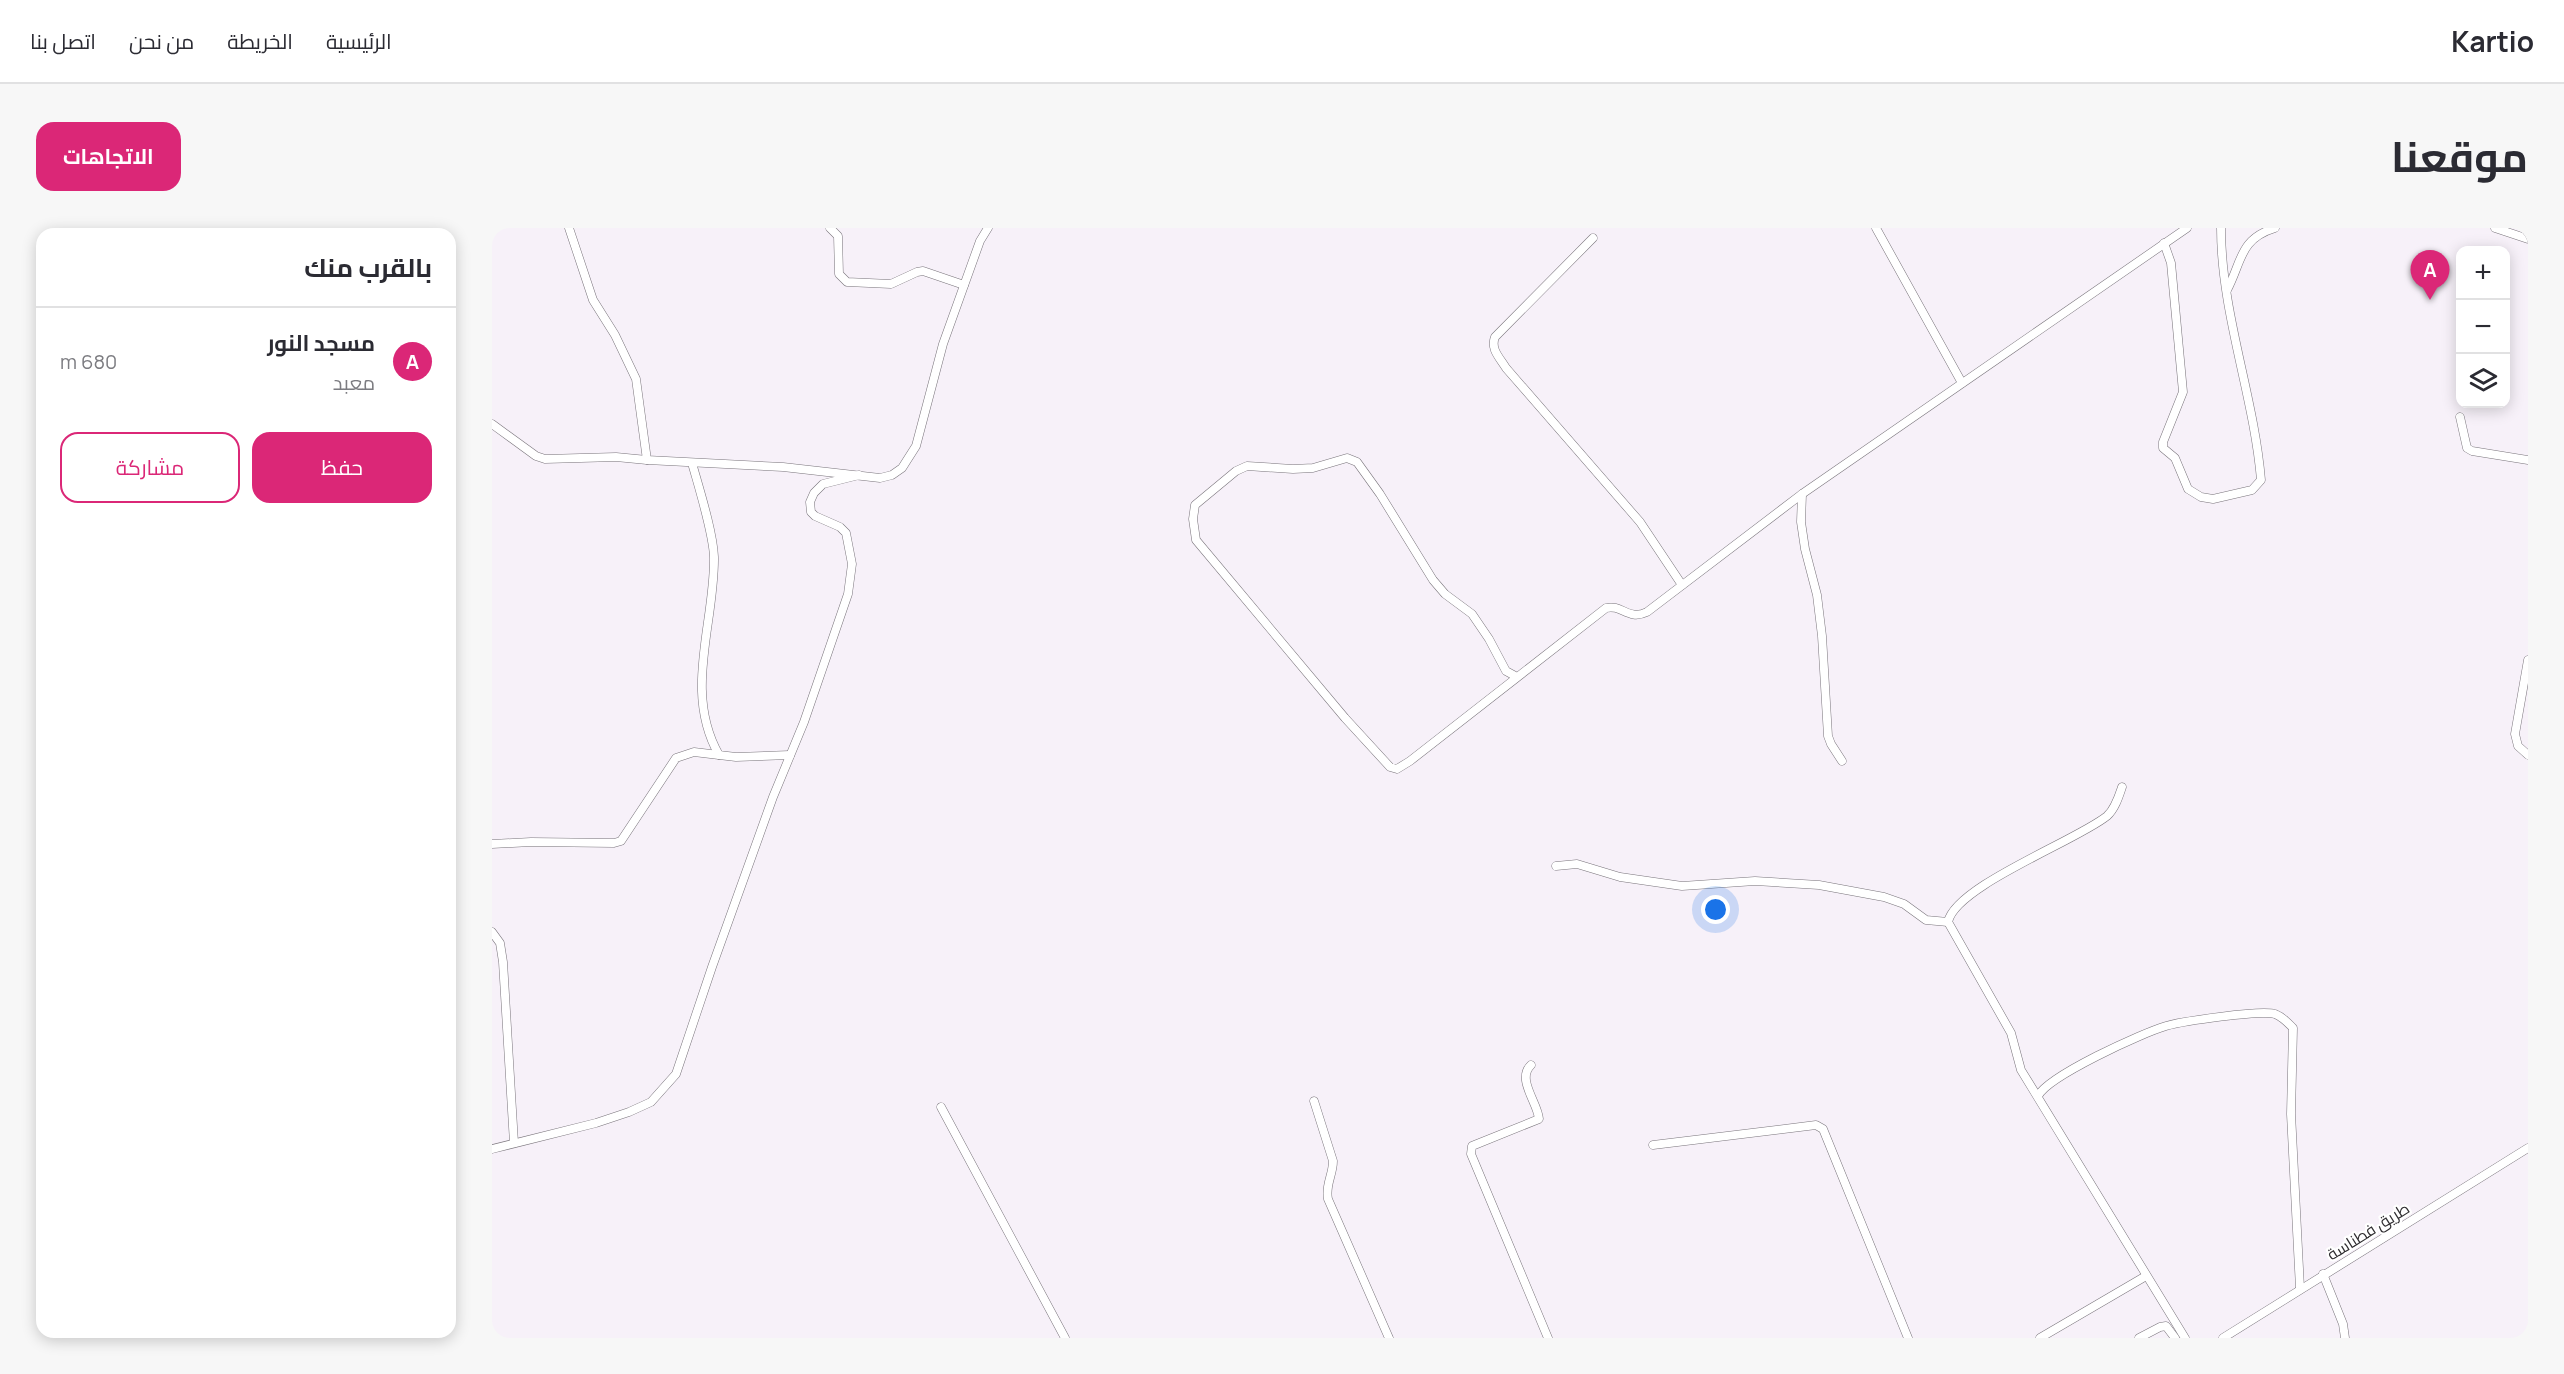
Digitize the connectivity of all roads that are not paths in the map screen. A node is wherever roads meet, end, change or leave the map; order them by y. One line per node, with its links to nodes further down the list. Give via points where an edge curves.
1 (569, 228): 17 (street, via 589,291 636,379)
2 (830, 228): 12 (street, via 838,236 839,274 847,282 891,284 923,272)
3 (988, 228): 12 (street)
4 (1876, 228): 14 (street)
5 (2187, 228): 11 (street)
6 (2221, 228): 13 (street)
7 (2275, 228): 13 (street, via 2244,246)
8 (2495, 228): 10 (street)
9 (1593, 238): 22 (street, via 1492,343 1506,368 1640,522)
10 (2528, 240)
11 (2164, 243): 13 (street, via 2171,263 2183,392 2163,448 2175,458 2188,489 2213,499 2252,490 2261,480 2259,448); 14 (street)
12 (964, 285): 20 (street, via 910,458 892,475)
13 (2227, 291)
14 (1962, 383): 21 (street)
15 (2460, 417): 18 (street, via 2467,448)
16 (492, 424): 17 (street, via 545,459)
17 (647, 460): 19 (street)
18 (2528, 460)
19 (692, 463): 20 (street); 25 (street, via 714,556 702,687 706,728)
20 (859, 475): 26 (street, via 824,484 810,502 815,516 846,533 852,579)
21 (1802, 494): 22 (street); 28 (street, via 1801,522 1822,636 1828,736)
22 (1682, 585): 24 (street, via 1642,614 1606,608)
23 (2528, 660): 27 (street, via 2515,734 2518,746)
24 (1517, 677): 24 (street, via 1506,670 1472,614 1433,580 1357,462 1347,458 1313,468 1293,469 1247,466 1195,505 1196,540 1392,769 1410,761)
25 (719, 755): 26 (street); 30 (street, via 694,752 676,758 621,841)
26 (790, 755): 38 (street, via 676,1074 651,1102 629,1112)
27 (2528, 755)
28 (1842, 761)
29 (2122, 788): 32 (street, via 2109,814 1978,890 1950,915)
30 (492, 844)
31 (1556, 866): 32 (street, via 1577,864 1620,877 1682,886 1755,881 1819,885 1890,899 1926,920)
32 (1948, 922): 35 (street, via 2011,1033 2021,1070)
33 (492, 932): 38 (street, via 502,950)
34 (1531, 1065): 47 (street, via 1525,1078 1539,1119 1472,1146 1471,1154)
35 (2038, 1096): 43 (street); 44 (street, via 2051,1081 2166,1026 2254,1014 2281,1017 2293,1028 2291,1114)
36 (1314, 1101): 46 (street, via 1333,1161 1326,1187 1328,1199)
37 (941, 1107): 45 (street)
38 (514, 1143): 41 (street)
39 (1653, 1145): 48 (street, via 1816,1125 1823,1129)
40 (2528, 1148): 42 (street, طريق فطناسة)
41 (492, 1149)
42 (2323, 1274): 44 (street, طريق فطناسة); 54 (street)
43 (2146, 1276): 49 (street); 52 (street)
44 (2301, 1288): 53 (street, طريق فطناسة)
45 (1065, 1338)
46 (1389, 1338)
47 (1548, 1338)
48 (1908, 1338)
49 (2040, 1338)
50 (2139, 1338): 51 (street, via 2166,1326)
51 (2175, 1338)
52 (2185, 1338)
53 (2223, 1338)
54 (2345, 1338)

